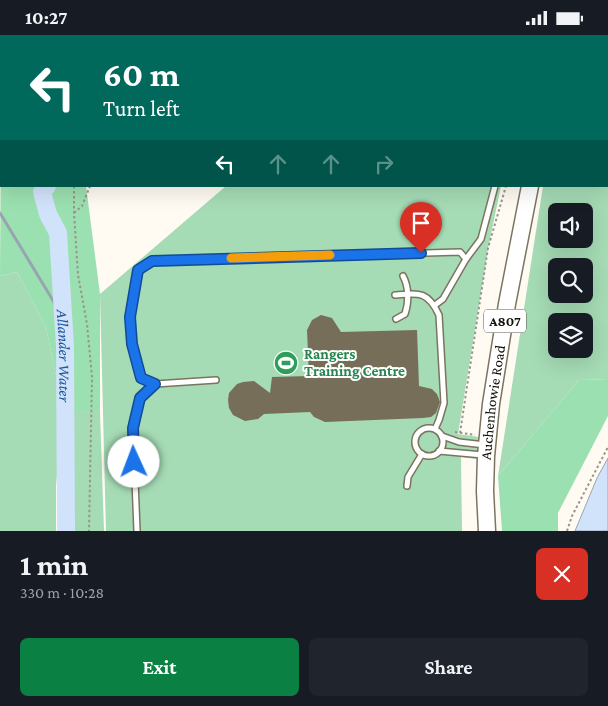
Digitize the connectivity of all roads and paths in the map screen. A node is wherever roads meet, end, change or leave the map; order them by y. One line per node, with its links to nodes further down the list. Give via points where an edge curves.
1 (74, 187): 6 (path)
2 (90, 187): 6 (path, via 82,206)
3 (495, 187): 7 (lane, via 481,239)
4 (506, 187): 17 (path, via 488,247)
5 (530, 187): 19 (main road, Auchenhowie Road / A807, via 507,304)
6 (74, 213): 24 (path, via 78,275 92,377)
7 (466, 259): 11 (lane, via 443,299); 14 (lane, via 460,252 152,261 138,270 130,317 132,344 141,378)
8 (403, 276): 9 (lane)
9 (407, 294): 10 (lane); 11 (lane, via 427,296); 12 (lane, via 405,314)
10 (396, 295)
11 (435, 305): 15 (lane, via 439,315 444,403)
12 (396, 319)
13 (216, 380): 14 (lane)
14 (155, 384): 25 (lane, via 140,398 133,428)
15 (439, 420): 16 (lane); 17 (path, via 446,429)
16 (435, 429): 18 (lane); 22 (lane, via 425,429 417,435 416,445)
17 (460, 433): 19 (path)
18 (442, 436): 19 (lane); 21 (lane)
19 (487, 446): 21 (lane); 26 (main road, Auchenhowie Road / A807)
20 (608, 447): 27 (path, via 572,515)
21 (440, 451): 22 (lane, via 433,455)
22 (422, 454): 23 (lane, via 408,477)
23 (407, 486)
24 (89, 531)
25 (137, 531)
26 (487, 531)
27 (567, 531)

